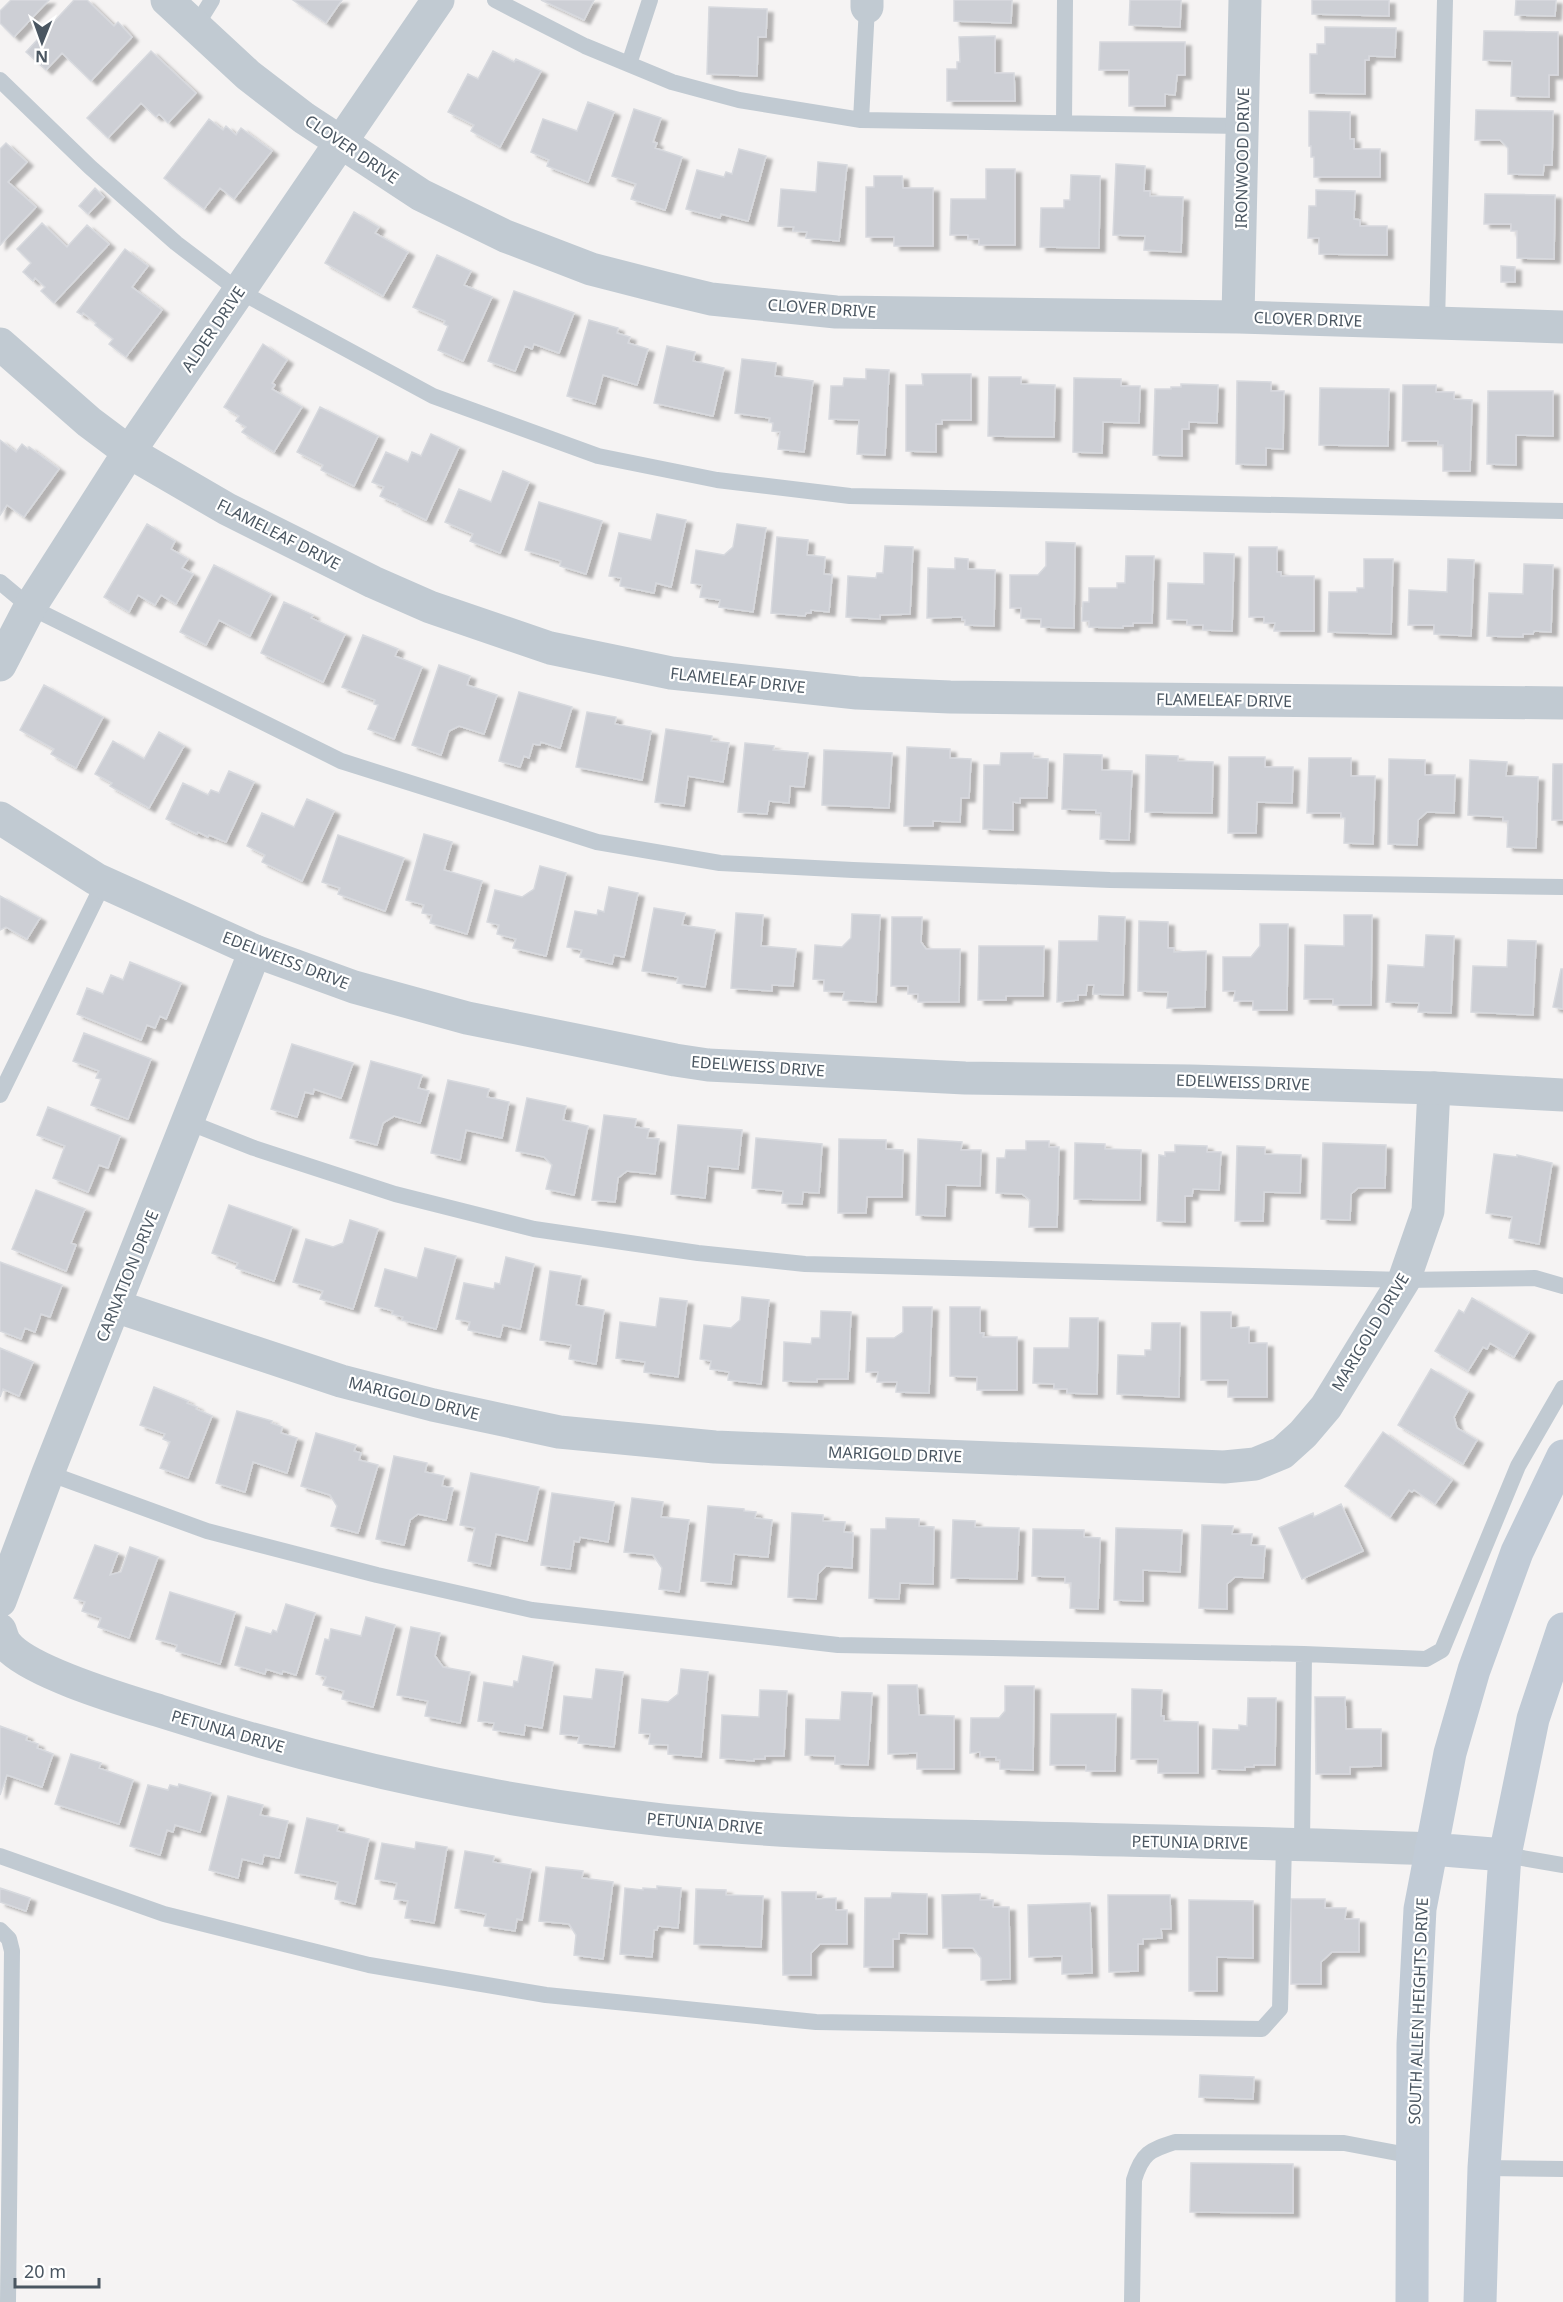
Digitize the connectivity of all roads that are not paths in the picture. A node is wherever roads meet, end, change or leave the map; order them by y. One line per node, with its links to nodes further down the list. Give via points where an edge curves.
1 (168, 0): 9 (street, CLOVER DRIVE)
2 (438, 0): 15 (street, ALDER DRIVE)
3 (495, 0): 10 (lane)
4 (650, 0): 10 (lane)
5 (1065, 0): 13 (lane)
6 (1245, 0): 14 (street, IRONWOOD DRIVE)
7 (1445, 0): 18 (lane)
8 (867, 4): 12 (lane)
9 (204, 13): 15 (street, CLOVER DRIVE, via 248,75)
10 (629, 64): 12 (lane, via 672,82 739,100)
11 (0, 80): 16 (lane, via 176,243)
12 (861, 120): 13 (lane)
13 (1064, 123): 14 (lane)
14 (1242, 126): 17 (street, IRONWOOD DRIVE)
15 (341, 141): 16 (street, ALDER DRIVE); 17 (street, CLOVER DRIVE, via 421,195 505,236 591,269 711,299 837,312)
16 (239, 291): 21 (street, ALDER DRIVE); 22 (lane, via 433,396 598,456 717,480 850,496)
17 (1238, 316): 18 (street, CLOVER DRIVE)
18 (1437, 323): 19 (street, CLOVER DRIVE)
19 (1563, 327)
20 (0, 344): 21 (street, FLAMELEAF DRIVE)
21 (129, 452): 24 (street, ALDER DRIVE); 26 (street, FLAMELEAF DRIVE, via 227,509 430,607 550,648 671,673 857,693 950,697)
22 (1563, 511)
23 (0, 582): 24 (lane)
24 (30, 607): 25 (street, ALDER DRIVE); 29 (lane, via 341,761 597,842 720,862 853,870 1110,880)
25 (0, 665)
26 (1563, 703)
27 (0, 818): 28 (street, EDELWEISS DRIVE)
28 (104, 882): 30 (street, EDELWEISS DRIVE); 32 (lane)
29 (1563, 888)
30 (255, 951): 31 (street, EDELWEISS DRIVE, via 354,987 467,1018 708,1065 965,1077); 34 (street, CARNATION DRIVE)
31 (1434, 1088): 33 (street, EDELWEISS DRIVE); 35 (street, MARIGOLD DRIVE, via 1428,1211)
32 (0, 1095)
33 (1563, 1095)
34 (188, 1122): 35 (lane, via 395,1194 534,1229 699,1253 805,1264); 37 (street, CARNATION DRIVE)
35 (1404, 1280): 36 (lane, via 1535,1278); 37 (street, MARIGOLD DRIVE, via 1326,1407 1303,1434 1282,1453 1255,1464 1224,1467 715,1447 559,1432 341,1380)
36 (1563, 1286)
37 (115, 1306): 40 (street, CARNATION DRIVE)
38 (1563, 1388): 44 (lane, via 1518,1466 1442,1650 1426,1659)
39 (1563, 1456): 46 (main road, SOUTH ALLEN HEIGHTS DRIVE, via 1517,1552 1474,1670 1450,1753)
40 (48, 1473): 41 (street, CARNATION DRIVE); 44 (lane, via 207,1531 532,1610 838,1645)
41 (0, 1601)
42 (1563, 1629): 47 (main road, via 1533,1719)
43 (3, 1637): 45 (street, PETUNIA DRIVE, via 30,1663 101,1693 384,1773 474,1792 626,1816 849,1834)
44 (1304, 1654): 45 (lane)
45 (1293, 1845): 46 (street, PETUNIA DRIVE); 48 (lane, via 1280,2009 1262,2029 816,2022 546,1995 369,1965 164,1914)
46 (1431, 1849): 47 (main road); 52 (main road, SOUTH ALLEN HEIGHTS DRIVE, via 1420,1909 1413,2044)
47 (1505, 1855): 49 (lane); 53 (main road)
48 (0, 1856)
49 (1563, 1864)
50 (0, 1930): 51 (lane, via 9,1939 12,1951)
51 (5, 2105): 55 (lane)
52 (1413, 2156): 56 (lane, via 1344,2143 1175,2142 1151,2150 1138,2166 1134,2180); 57 (main road, SOUTH ALLEN HEIGHTS DRIVE)
53 (1484, 2168): 54 (lane); 58 (main road)
54 (1563, 2169)
55 (8, 2302)
56 (1132, 2302)
57 (1412, 2302)
58 (1480, 2302)

